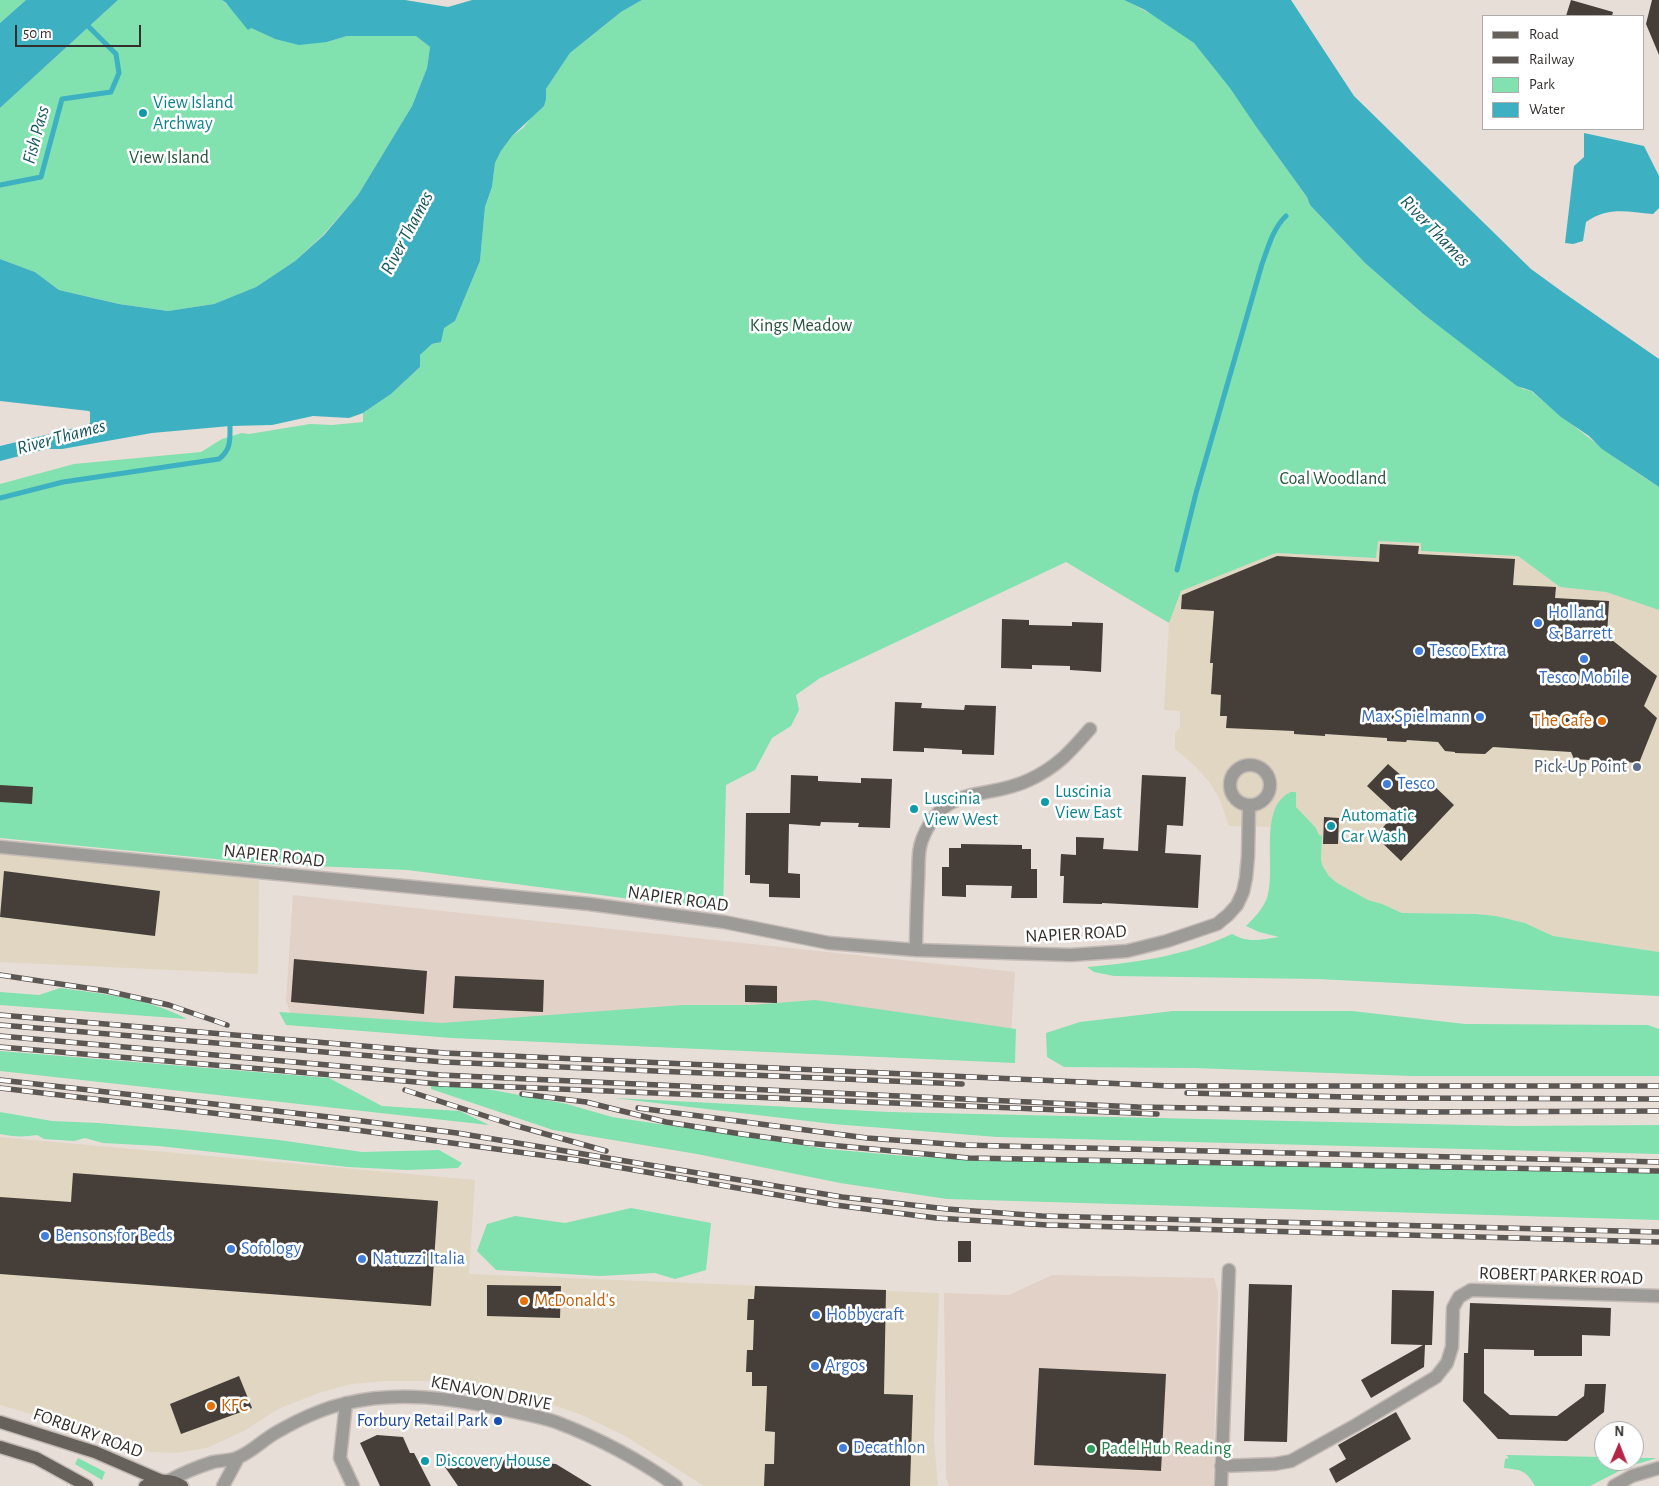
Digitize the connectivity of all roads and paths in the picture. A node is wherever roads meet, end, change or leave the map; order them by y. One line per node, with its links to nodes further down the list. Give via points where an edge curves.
1 (1090, 729): 4 (street, via 1052,768 1016,785 955,800 934,817 922,841 919,861)
2 (1248, 804): 4 (street, NAPIER ROAD, via 1248,867 1243,892 1237,905 1217,924 1167,941 1101,954)
3 (0, 846): 4 (street, NAPIER ROAD, via 589,904 724,922 828,943)
4 (916, 950)
5 (1229, 1270): 11 (street)
6 (1659, 1296): 11 (street, ROBERT PARKER ROAD, via 1471,1290 1459,1297 1453,1308 1452,1346 1447,1363 1436,1377 1291,1461)
7 (346, 1403): 10 (street, KENAVON DRIVE, via 320,1411 276,1432); 18 (street, via 340,1458); 19 (street, KENAVON DRIVE, via 392,1397 446,1398 530,1415 598,1440)
8 (0, 1422): 13 (main road, FORBURY ROAD, via 95,1452)
9 (0, 1447): 14 (main road, via 36,1458)
10 (238, 1458): 13 (street, KENAVON DRIVE, via 190,1470); 17 (street, KENAVON DRIVE)
11 (1221, 1466): 20 (street)
12 (1659, 1468): 21 (street, via 1632,1476)
13 (165, 1481): 15 (main road); 16 (main road, FORBURY ROAD)
14 (87, 1486)
15 (145, 1486)
16 (182, 1486)
17 (223, 1486)
18 (353, 1486)
19 (676, 1486)
20 (1221, 1486)
21 (1614, 1486)

